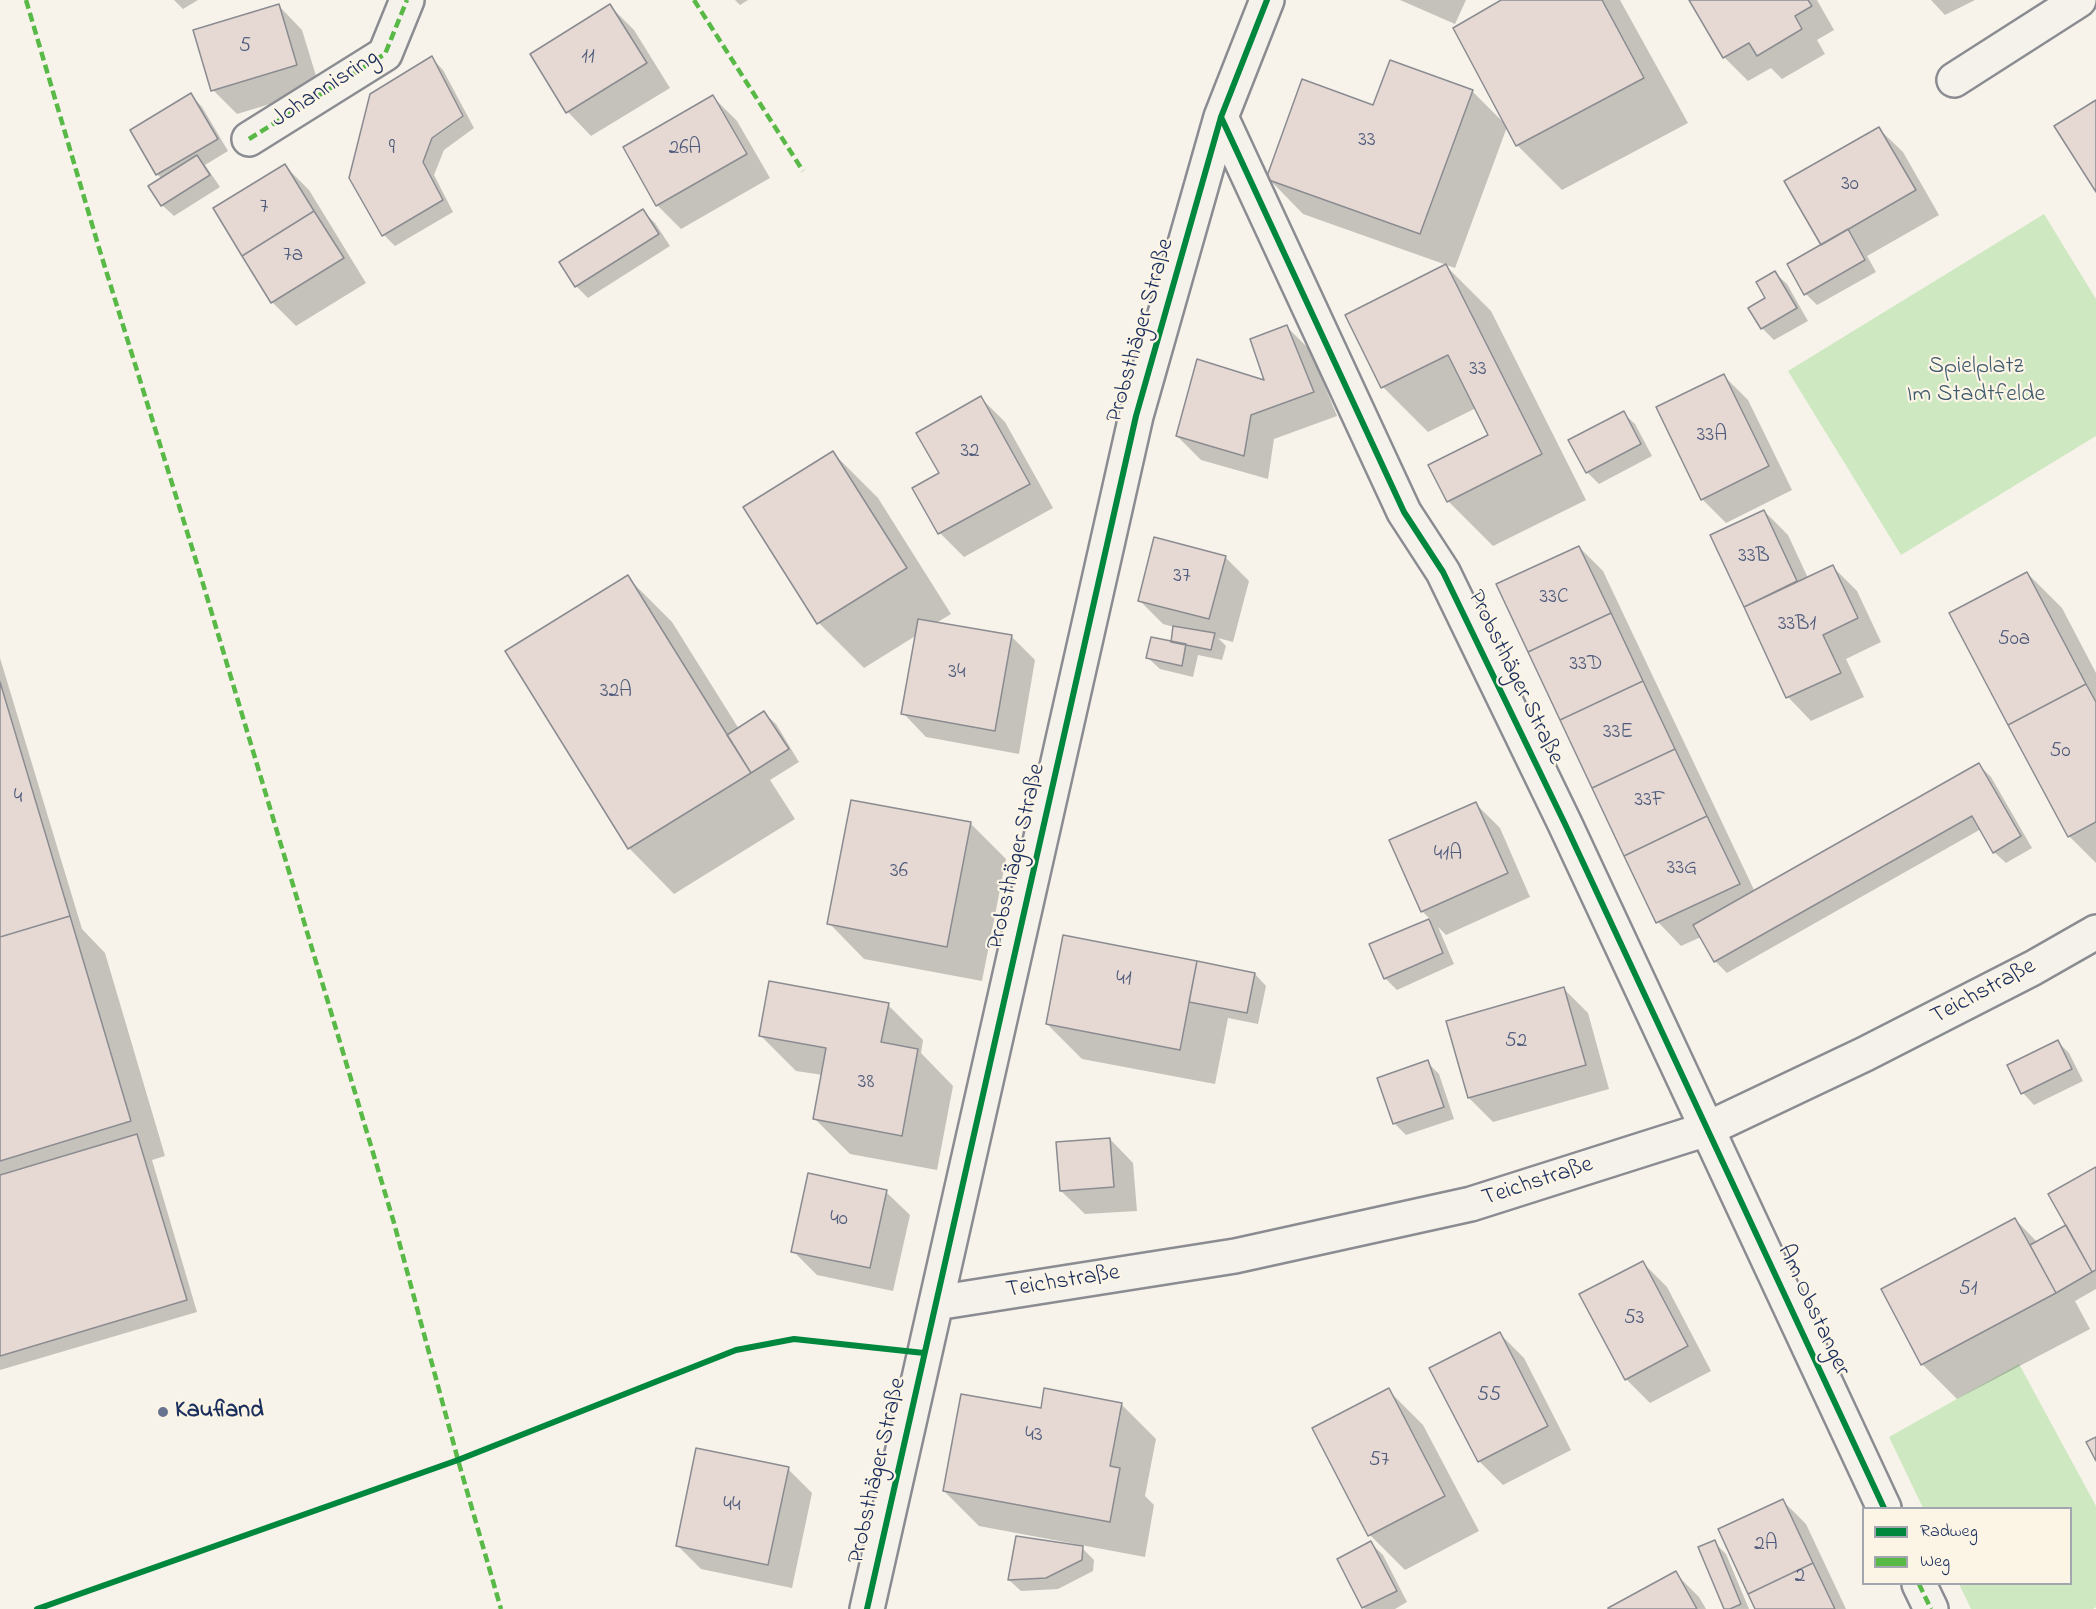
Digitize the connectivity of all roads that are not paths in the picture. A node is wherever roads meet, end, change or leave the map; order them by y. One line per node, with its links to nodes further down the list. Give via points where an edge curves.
1 (407, 0): 6 (street, Johannisring, via 385,54)
2 (1268, 0): 5 (street, Probsthäger Straße)
3 (2079, 0): 4 (street)
4 (1954, 80)
5 (1221, 117): 8 (street, Probsthäger Straße, via 1404,512 1443,572); 9 (street, Probsthäger Straße, via 1136,416)
6 (249, 140)
7 (2096, 932): 8 (street, Teichstraße, via 1865,1054)
8 (1707, 1129): 9 (street, Teichstraße, via 1470,1204 1235,1256); 10 (street, Am Obstanger)
9 (936, 1302): 12 (street, Probsthäger Straße)
10 (1883, 1507)
11 (1919, 1585): 13 (street)
12 (867, 1609)
13 (1930, 1609)

